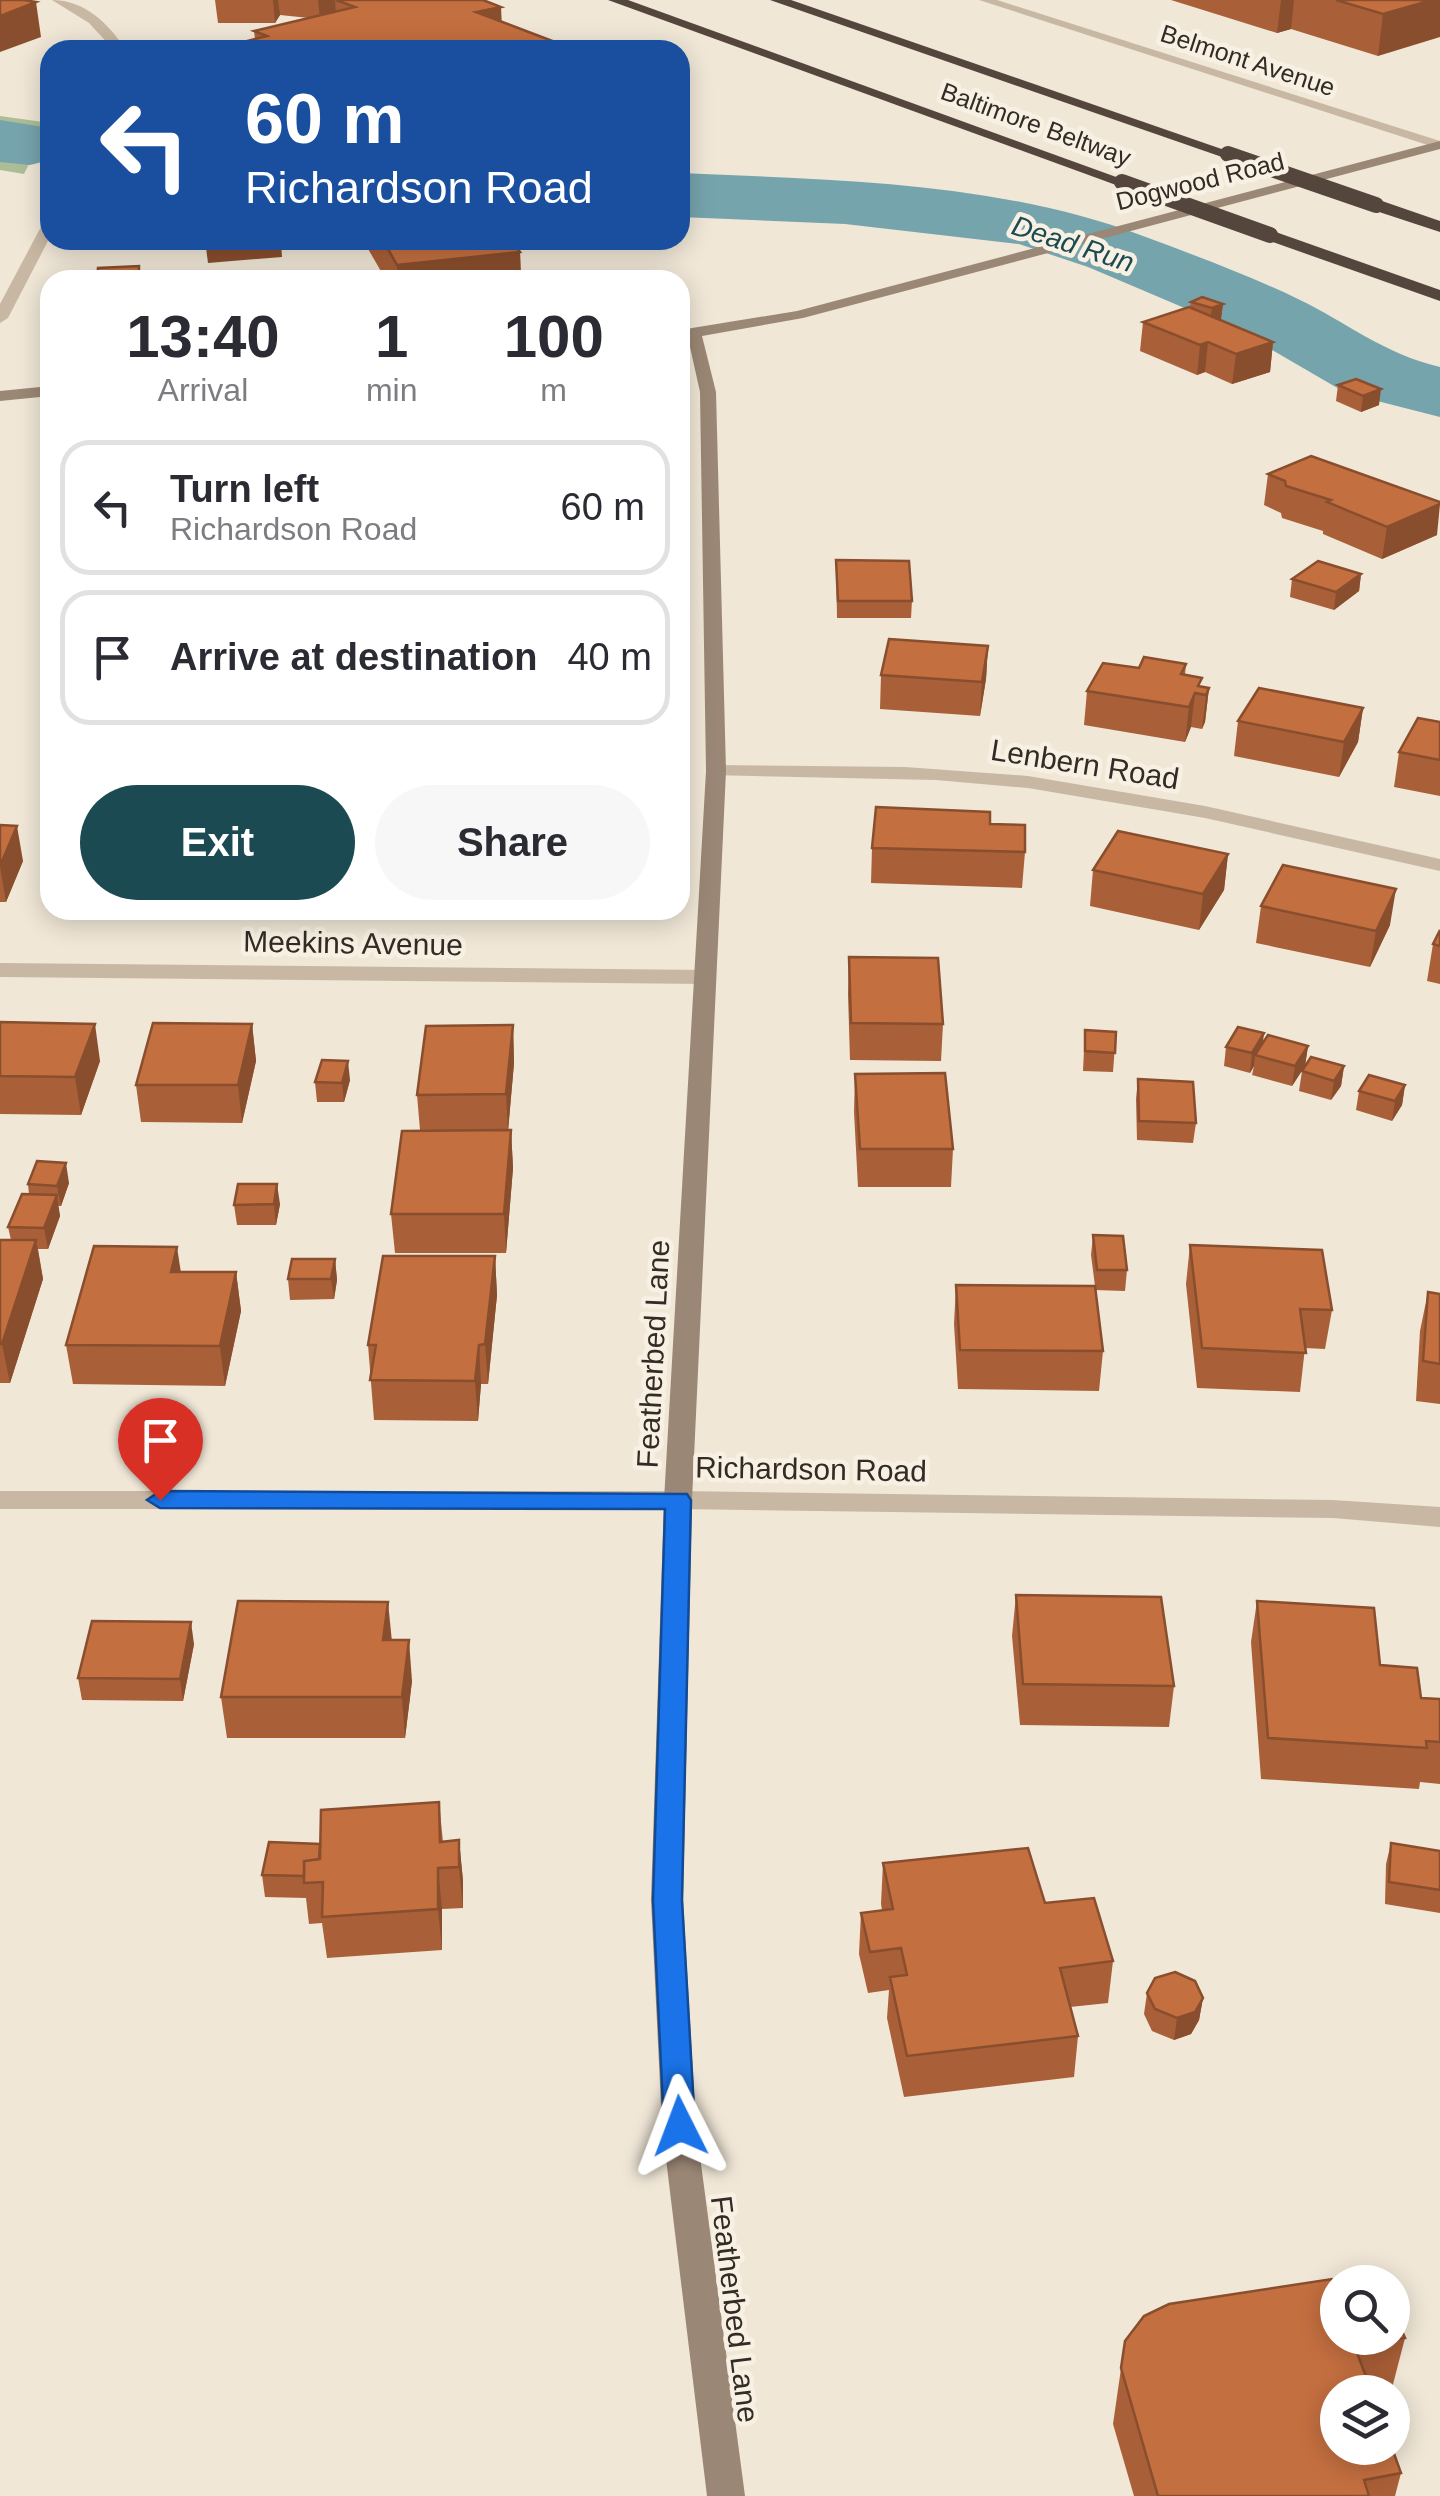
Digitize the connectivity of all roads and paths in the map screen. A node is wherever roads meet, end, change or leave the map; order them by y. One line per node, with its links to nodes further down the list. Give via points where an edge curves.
1 (58, 0): 5 (street)
2 (616, 0): 9 (highway, Baltimore Beltway, bridge)
3 (777, 0): 7 (highway, Baltimore Beltway, bridge)
4 (985, 0): 6 (street, Belmont Avenue)
5 (114, 40)
6 (1440, 145): 11 (street, Dogwood Road, via 798,315)
7 (1440, 227)
8 (40, 242): 10 (street)
9 (1440, 296)
10 (0, 318)
11 (690, 333)
12 (690, 342): 15 (street, Featherbed Lane, via 708,392)
13 (40, 392): 14 (street)
14 (0, 396)
15 (716, 771): 16 (street, Lenbern Road, via 966,776 1050,786); 18 (street, Featherbed Lane)
16 (1440, 865)
17 (0, 970): 18 (street, Meekins Avenue)
18 (705, 976): 20 (street, Featherbed Lane)
19 (0, 1500): 20 (street, Richardson Road)
20 (678, 1500): 21 (street, Richardson Road); 22 (street, Featherbed Lane, via 668,1900 680,2126)
21 (1440, 1516)
22 (726, 2496)

